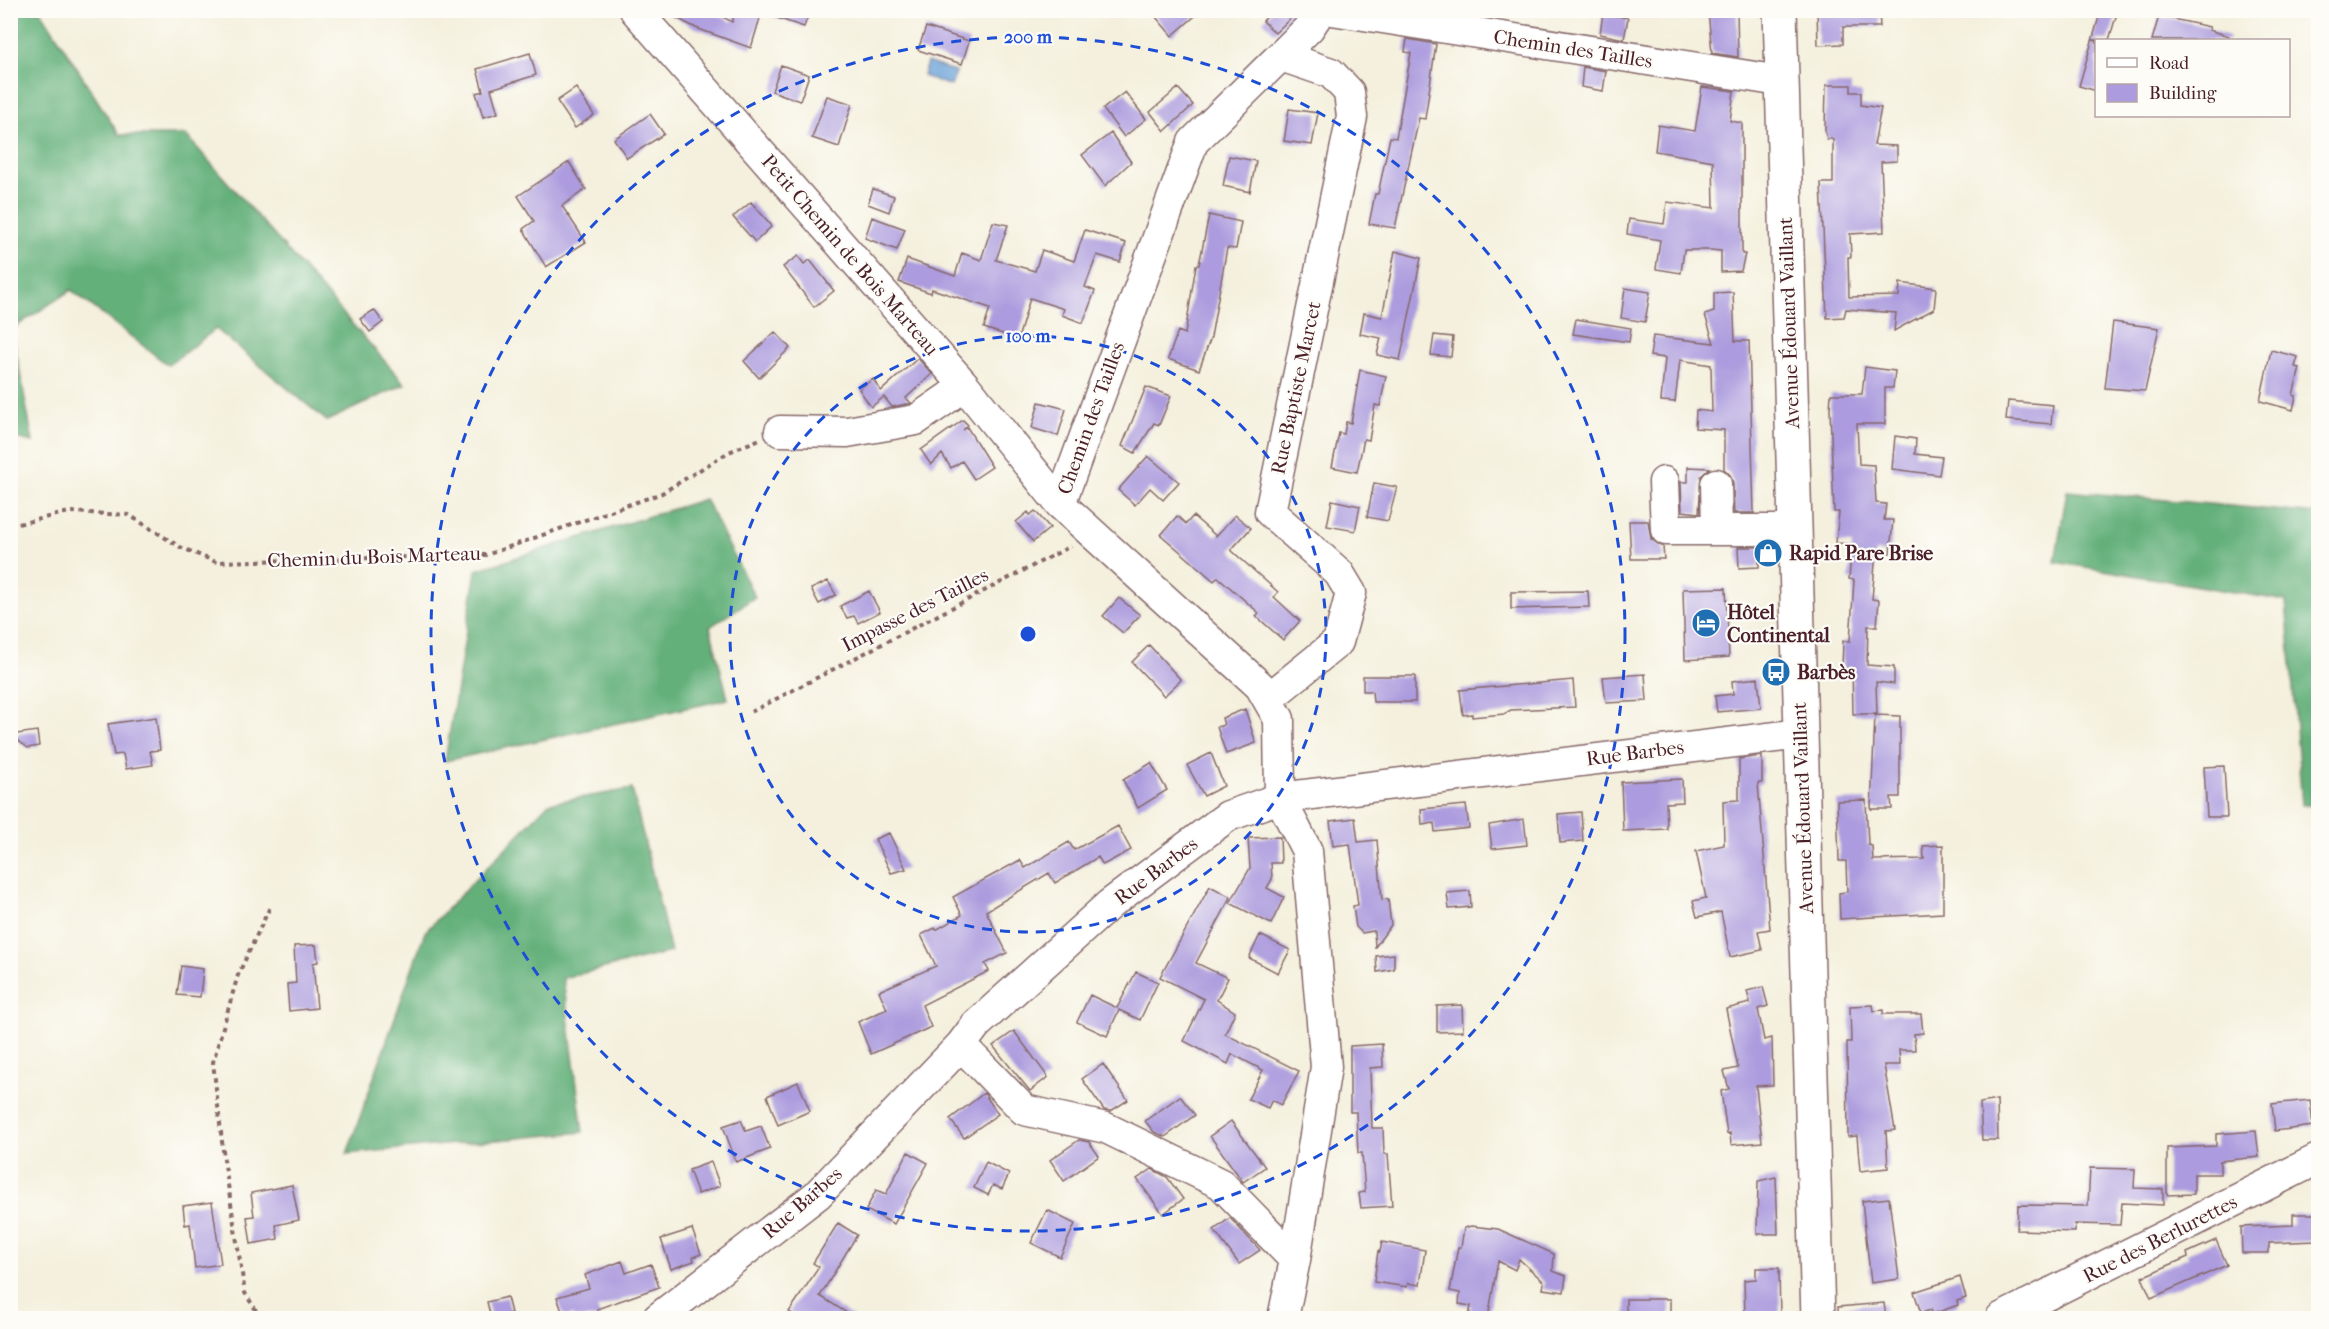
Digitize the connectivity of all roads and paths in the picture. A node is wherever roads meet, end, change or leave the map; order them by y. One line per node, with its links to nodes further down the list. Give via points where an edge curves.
1 (635, 10): 7 (street, Petit Chemin de Bois Marteau)
2 (1321, 10): 5 (street, Chemin des Tailles, via 1310,28)
3 (1332, 10): 6 (street, Chemin des Tailles)
4 (1780, 10): 6 (main road, Avenue Édouard Vaillant)
5 (1281, 56): 11 (street, Chemin des Tailles, via 1193,142); 16 (street, Rue Baptiste Marcet, via 1331,73 1349,92 1352,117 1270,512 1339,573 1351,593 1338,642)
6 (1780, 81): 14 (main road, Avenue Édouard Vaillant)
7 (965, 386): 8 (street, via 916,420 847,432); 11 (street, Petit Chemin de Bois Marteau)
8 (780, 431): 12 (path, Chemin du Bois Marteau, via 729,452 662,493 486,555 216,562 180,547 129,515 69,512)
9 (1665, 482): 13 (street, via 1666,530)
10 (1716, 484): 13 (street)
11 (1060, 504): 15 (street, Chemin des Tailles)
12 (10, 526)
13 (1717, 530): 14 (street)
14 (1796, 530): 18 (main road, Avenue Édouard Vaillant)
15 (1093, 534): 16 (street, Chemin des Tailles); 17 (path, Impasse des Tailles)
16 (1269, 698): 19 (street, Chemin des Tailles, via 1279,719)
17 (751, 712)
18 (1801, 734): 19 (street, Rue Barbes); 28 (main road, Avenue Édouard Vaillant)
19 (1280, 798): 21 (street, Rue Barbes, via 1228,816 1110,904 976,1025); 23 (street, via 1307,851 1326,1067)
20 (270, 908): 25 (path, via 238,975 213,1062 244,1293)
21 (961, 1045): 23 (street, via 1024,1110 1106,1128 1221,1184); 26 (street, Rue Barbes, via 817,1195)
22 (2319, 1159): 24 (street, Rue des Berlurettes)
23 (1295, 1260): 27 (street)
24 (2008, 1317)
25 (261, 1318)
26 (658, 1318)
27 (1283, 1318)
28 (1818, 1318)

